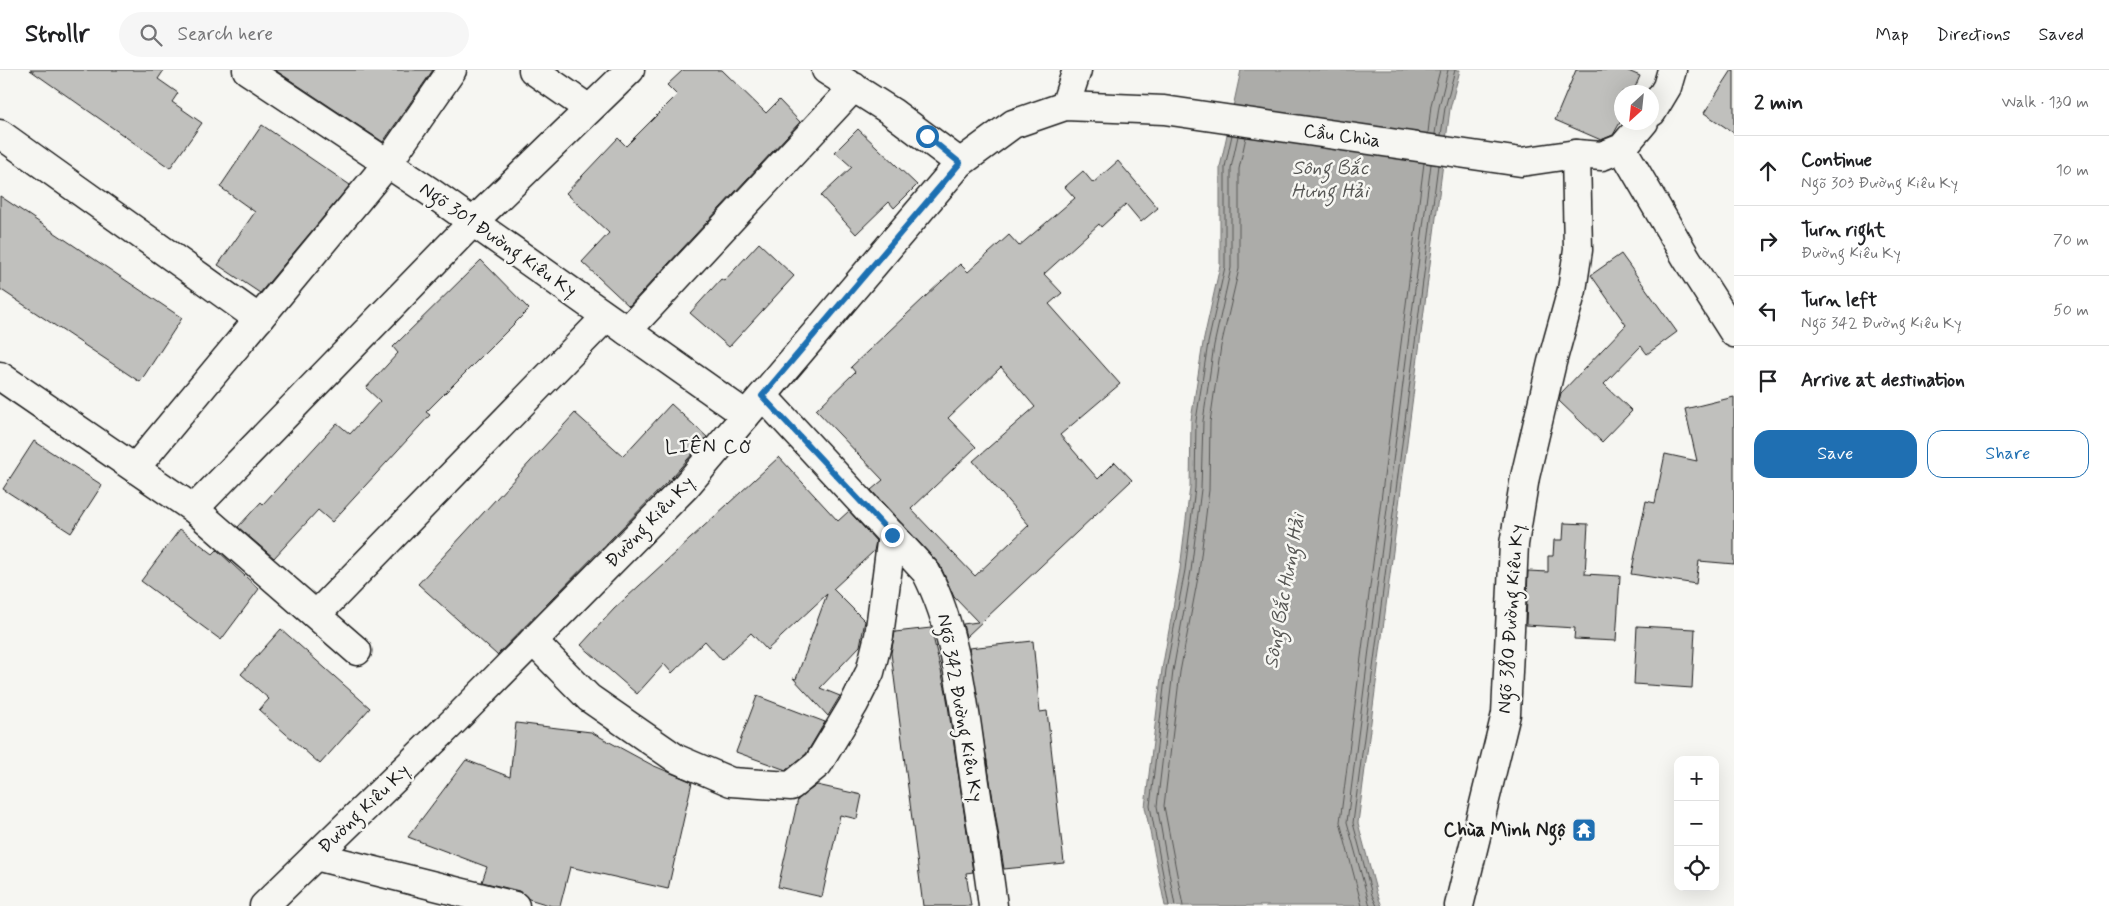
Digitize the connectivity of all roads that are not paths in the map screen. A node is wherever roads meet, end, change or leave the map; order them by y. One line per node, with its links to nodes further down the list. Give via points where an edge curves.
1 (247, 70): 17 (street, Ngõ 301 Đường Kiêu Kỵ)
2 (452, 70): 17 (street)
3 (533, 70): 11 (street)
4 (630, 70): 11 (street)
5 (826, 70): 8 (street)
6 (1077, 70): 10 (street)
7 (1672, 70): 9 (street)
8 (854, 87): 18 (street); 21 (street)
9 (1659, 100)
10 (1065, 106): 12 (street, Đường Kiêu Kỵ); 18 (street, Đường Kiêu Kỵ, via 1013,124)
11 (589, 110): 19 (street)
12 (1164, 110): 16 (street, Cầu Chùa, via 1521,162)
13 (1637, 130): 15 (street)
14 (0, 134): 20 (street)
15 (1622, 148): 16 (street, via 1602,156); 22 (street)
16 (1576, 154): 35 (street, Ngõ 380 Đường Kiêu Kỵ, via 1578,250 1525,477 1514,544 1506,714)
17 (388, 163): 19 (street, Ngõ 301 Đường Kiêu Kỵ); 20 (street)
18 (960, 163): 24 (street, Đường Kiêu Kỵ)
19 (473, 222): 21 (street, Ngõ 301 Đường Kiêu Kỵ); 26 (street)
20 (259, 319): 25 (street)
21 (616, 324): 24 (street, Ngõ 301 Đường Kiêu Kỵ); 28 (street)
22 (1734, 333)
23 (0, 376): 25 (street)
24 (754, 406): 27 (street, Ngõ 342 Đường Kiêu Kỵ); 29 (street, Đường Kiêu Kỵ, via 686,486)
25 (136, 468): 26 (street)
26 (194, 509): 28 (street)
27 (892, 535): 29 (street, via 879,636 870,672 818,764 790,786 731,782 677,759 589,698); 34 (street, Ngõ 342 Đường Kiêu Kỵ, via 926,572 948,622 968,731)
28 (317, 614): 30 (street)
29 (533, 641): 31 (street, Đường Kiêu Kỵ)
30 (357, 651)
31 (316, 856): 32 (street, Đường Kiêu Kỵ); 33 (street)
32 (264, 906)
33 (515, 906)
34 (993, 906)
35 (1459, 906)

